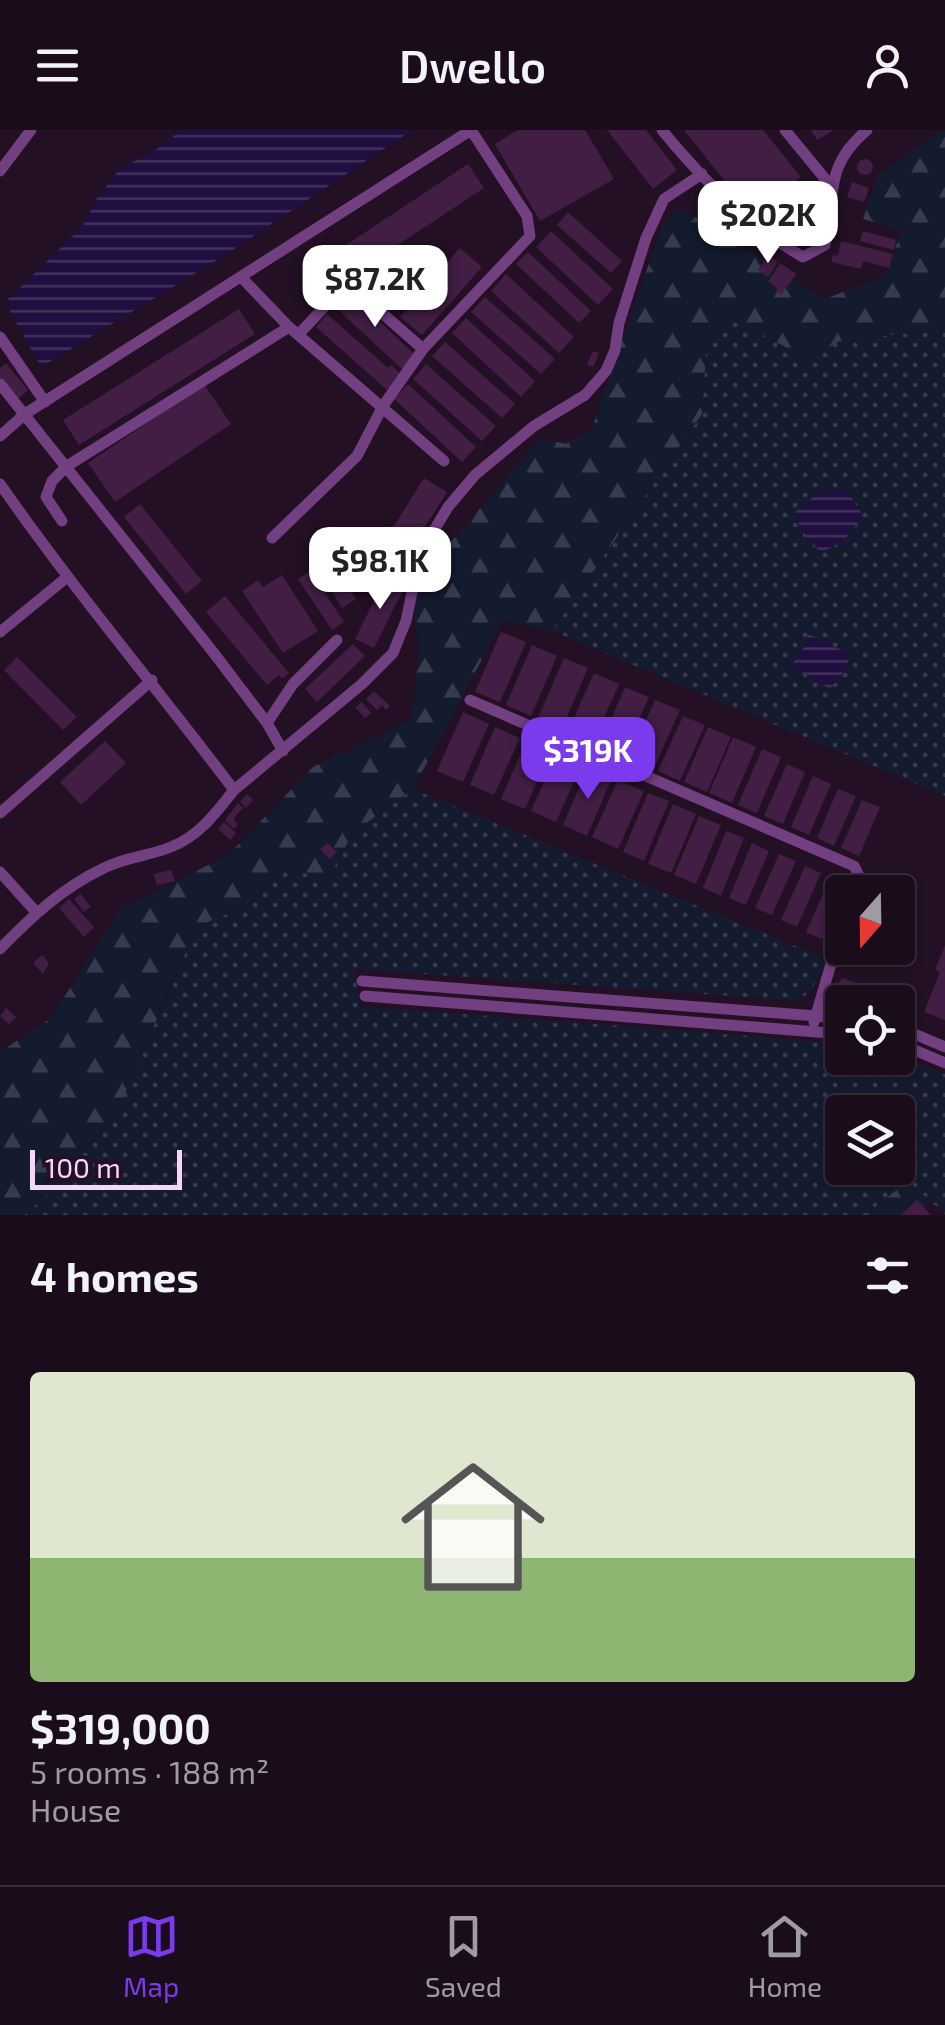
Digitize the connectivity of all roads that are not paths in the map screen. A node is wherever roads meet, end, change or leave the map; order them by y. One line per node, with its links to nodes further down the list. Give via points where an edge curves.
1 (471, 130): 9 (street); 12 (street, via 526,216 530,236)
2 (662, 130): 7 (street)
3 (785, 130): 8 (street)
4 (867, 130): 8 (street)
5 (24, 133): 6 (street)
6 (0, 171)
7 (702, 174): 8 (street, via 772,239 802,257 825,245); 29 (street, via 664,199 606,371 585,395 534,426 448,507 420,554 393,653)
8 (831, 186)
9 (241, 277): 10 (street); 14 (street)
10 (293, 331): 12 (street, via 350,285); 15 (street); 19 (street)
11 (0, 337): 14 (street)
12 (424, 349): 15 (street)
13 (0, 384): 16 (street)
14 (45, 402): 16 (street)
15 (383, 406): 18 (street); 22 (street, via 357,456)
16 (25, 414): 17 (street); 19 (street)
17 (0, 436)
18 (444, 461)
19 (66, 466): 21 (street, via 46,498); 28 (street)
20 (0, 484): 23 (street)
21 (62, 521)
22 (272, 538)
23 (66, 578): 24 (street); 26 (street)
24 (0, 632)
25 (337, 640): 28 (street, via 293,684)
26 (152, 680): 30 (street); 31 (street)
27 (470, 700): 33 (street, via 854,866)
28 (267, 723): 29 (street)
29 (282, 750): 30 (street)
30 (234, 790): 34 (street, via 207,824 173,846 107,866)
31 (0, 813)
32 (0, 872): 34 (street)
33 (859, 875)
34 (36, 912): 35 (street)
35 (0, 949)
36 (830, 965): 39 (street)
37 (362, 981): 39 (street)
38 (364, 996): 41 (street)
39 (814, 1014): 40 (street); 41 (street)
40 (825, 1016)
41 (813, 1031): 42 (street)
42 (825, 1032)
43 (915, 1034): 44 (street)
44 (945, 1047)
45 (915, 1050): 46 (street)
46 (945, 1063)

